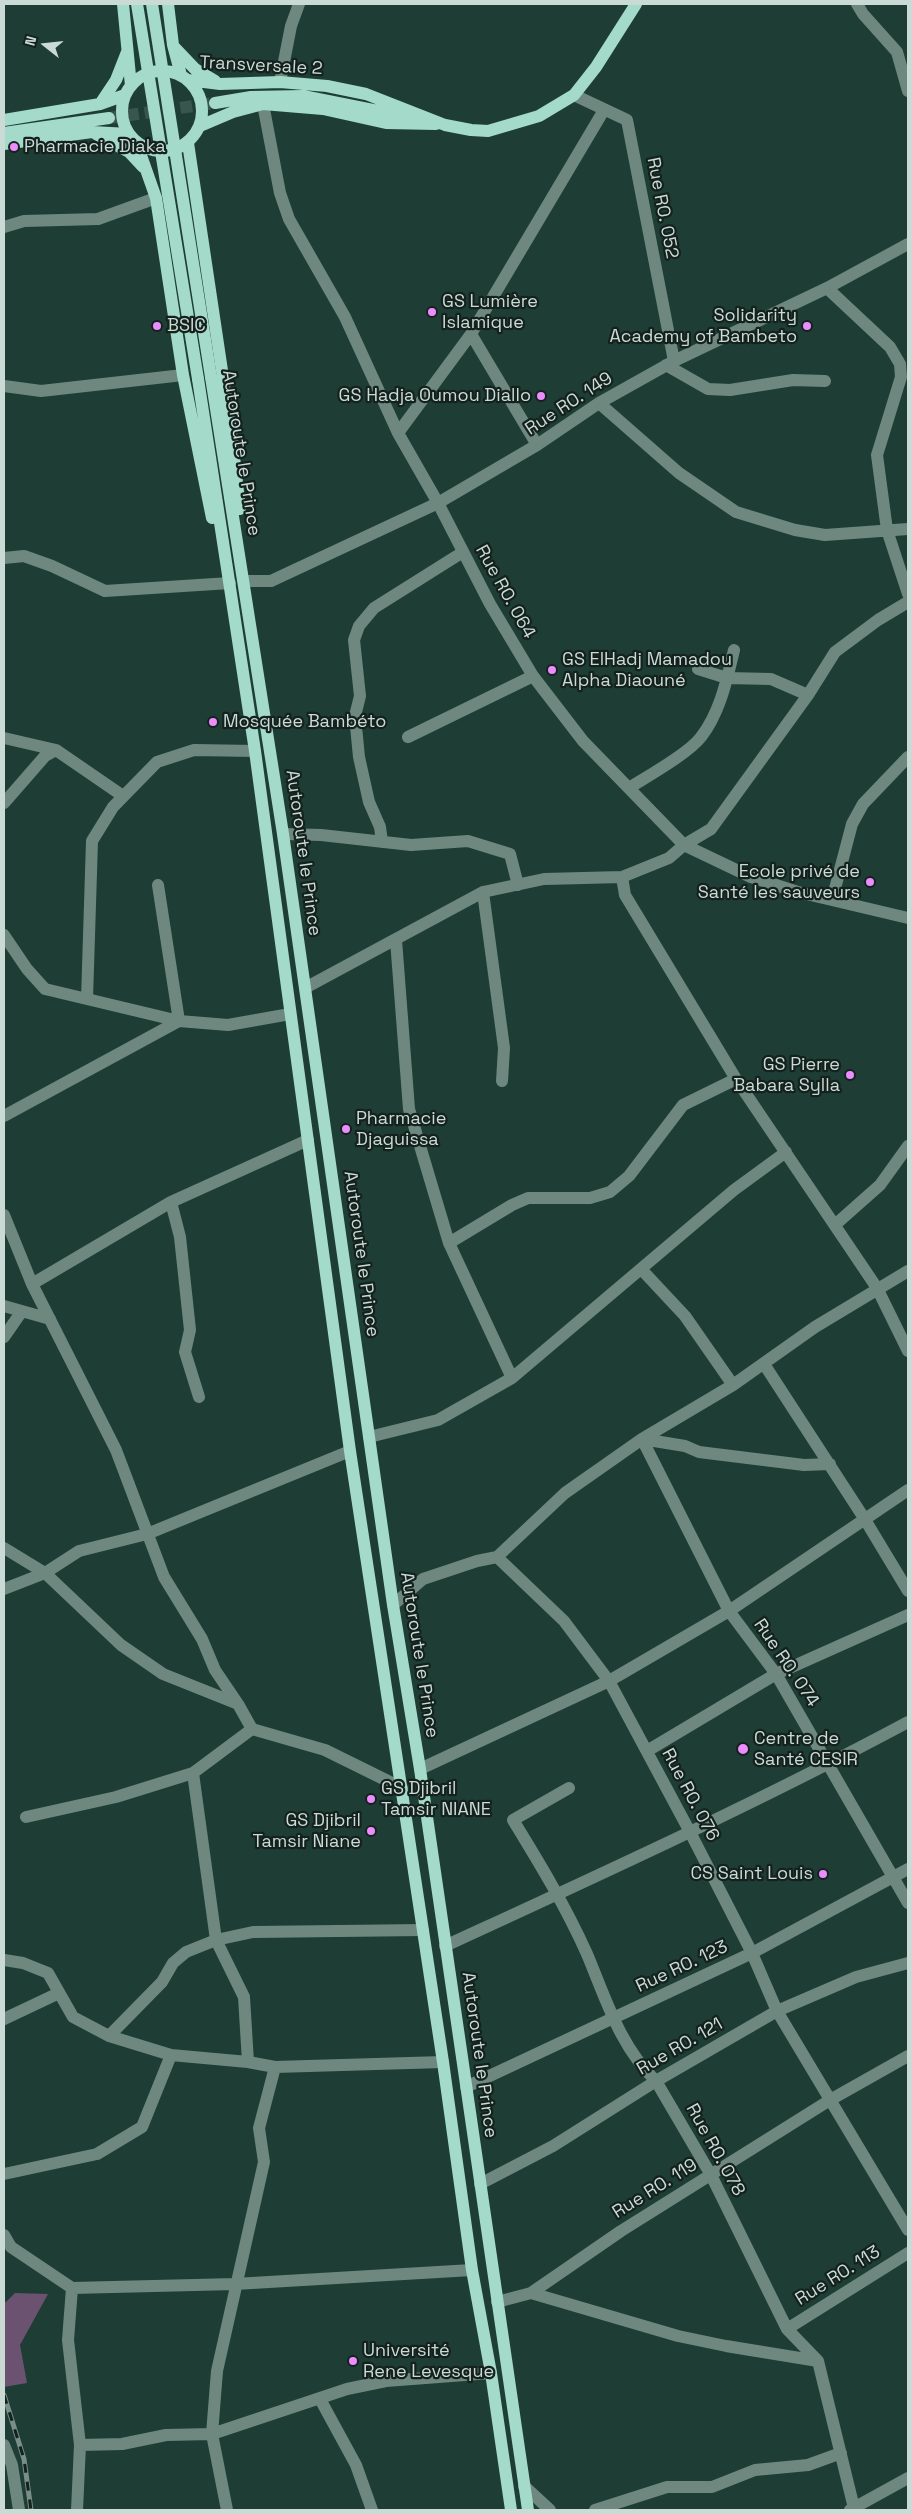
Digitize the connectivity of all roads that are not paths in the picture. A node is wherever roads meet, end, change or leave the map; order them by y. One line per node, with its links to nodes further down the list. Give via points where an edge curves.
1 (123, 4): 9 (main road)
2 (137, 4): 49 (main road, Autoroute le Prince, bridge)
3 (152, 4): 48 (main road, Autoroute le Prince, bridge)
4 (168, 4): 8 (main road)
5 (298, 4): 11 (street)
6 (636, 4): 15 (main road, Transversale 2)
7 (857, 4): 14 (street, via 896,52)
8 (173, 45): 10 (main road); 12 (main road, via 195,69)
9 (129, 47): 13 (main road); 17 (main road, via 116,80)
10 (185, 78): 12 (main road, Transversale 2); 13 (main road, via 168,71 155,72 142,76); 24 (main road, via 197,90 202,101)
11 (280, 82): 12 (main road, Transversale 2); 23 (main road, Transversale 2, via 327,86 366,94)
12 (220, 84)
13 (128, 90): 17 (main road); 27 (main road, via 122,115)
14 (908, 91)
15 (574, 95): 19 (street, Rue RO. 052); 23 (main road, Transversale 2, via 539,116 497,129 471,130)
16 (215, 103): 23 (main road, via 251,97 303,96)
17 (100, 104): 22 (main road)
18 (263, 104): 20 (main road, Transversale 2); 23 (main road, Transversale 2, via 323,109 386,123); 41 (street, Rue RO. 064, via 280,193 289,220 345,317)
19 (604, 110): 35 (street); 36 (street, Rue RO. 052, via 627,120)
20 (233, 112): 24 (main road, Transversale 2); 29 (main road)
21 (109, 118): 26 (main road)
22 (4, 120)
23 (445, 125)
24 (200, 126): 29 (main road)
25 (92, 132): 27 (main road); 28 (main road); 30 (main road, via 129,152)
26 (4, 133)
27 (133, 139): 29 (main road, via 149,150 162,152); 30 (main road)
28 (4, 144)
29 (188, 148): 48 (main road, via 231,431)
30 (149, 173): 31 (main road)
31 (156, 198): 32 (street, via 98,219 24,221); 37 (main road)
32 (4, 227)
33 (908, 244): 34 (street, Rue RO. 149)
34 (827, 288): 36 (street, Rue RO. 149); 45 (street, via 890,347 900,364 901,376 876,454)
35 (471, 334): 41 (street); 42 (street)
36 (670, 363): 38 (street, via 708,389 730,390 793,380); 40 (street, Rue RO. 149)
37 (183, 375): 39 (street, via 41,391); 49 (main road, via 210,512)
38 (825, 380)
39 (4, 386)
40 (599, 403): 42 (street, Rue RO. 149); 45 (street, via 679,473 736,512 795,530 825,535)
41 (398, 433): 43 (street, Rue RO. 064)
42 (537, 445): 43 (street, Rue RO. 149)
43 (438, 503): 46 (street, Rue RO. 064); 48 (street, Rue RO. 149, via 272,581)
44 (908, 529): 45 (street)
45 (887, 530): 50 (street)
46 (463, 552): 54 (street, Rue RO. 064); 66 (street, via 374,608 359,626 354,640 360,696 355,716 360,757 369,802 380,826)
47 (4, 558): 49 (street, via 24,556 105,591)
48 (245, 581): 65 (main road, Autoroute le Prince)
49 (230, 583): 60 (main road, Autoroute le Prince)
50 (908, 594)
51 (908, 602): 56 (street, via 835,652)
52 (734, 650): 55 (street)
53 (698, 669): 55 (street)
54 (533, 676): 57 (street); 62 (street, Rue RO. 064, via 583,741)
55 (727, 678): 56 (street, via 771,679); 62 (street, via 712,720 700,738)
56 (808, 695): 67 (street, via 711,829)
57 (408, 737)
58 (4, 738): 59 (street)
59 (56, 750): 63 (street); 64 (street, via 44,756)
60 (255, 751): 63 (street, via 194,750 157,762); 78 (main road, Autoroute le Prince)
61 (908, 757): 72 (street, via 863,804 852,824)
62 (629, 788): 67 (street, Rue RO. 064)
63 (123, 796): 77 (street, via 92,841)
64 (4, 803)
65 (283, 834): 66 (street); 76 (main road, Autoroute le Prince)
66 (382, 842): 70 (street, via 411,845 468,840 510,854)
67 (684, 845): 68 (street, via 669,858); 72 (street, Rue RO. 064, via 751,877)
68 (622, 877): 70 (street, via 544,879); 80 (street, via 625,894)
69 (158, 885): 79 (street)
70 (518, 885): 71 (street)
71 (483, 892): 75 (street); 81 (street, via 504,1048)
72 (832, 900): 73 (street, Rue RO. 064)
73 (908, 918)
74 (4, 935): 77 (street, via 45,989)
75 (396, 940): 76 (street); 89 (street, via 409,1109)
76 (304, 988): 103 (main road, Autoroute le Prince)
77 (87, 999): 79 (street)
78 (290, 1014): 79 (street, via 228,1025); 83 (main road, Autoroute le Prince)
79 (179, 1022): 82 (street)
80 (736, 1079): 85 (street); 89 (street, via 683,1105 629,1176 610,1192 590,1198 528,1198)
81 (502, 1081)
82 (4, 1116)
83 (308, 1140): 86 (street); 105 (main road, Autoroute le Prince)
84 (908, 1146): 88 (street, via 880,1185)
85 (786, 1152): 88 (street); 90 (street, via 734,1190)
86 (171, 1202): 92 (street); 102 (street, via 180,1237 190,1330 185,1352)
87 (4, 1214): 92 (street)
88 (836, 1224): 93 (street)
89 (449, 1243): 100 (street)
90 (642, 1270): 100 (street); 101 (street, via 685,1316)
91 (908, 1271): 93 (street)
92 (32, 1284): 96 (street)
93 (877, 1288): 98 (street); 99 (street)
94 (4, 1306): 95 (street)
95 (22, 1310): 96 (street); 97 (street)
96 (50, 1319): 109 (street, via 116,1450)
97 (4, 1337)
98 (908, 1351)
99 (764, 1364): 101 (street); 106 (street)
100 (512, 1378): 103 (street, via 438,1420)
101 (733, 1385): 104 (street)
102 (199, 1396)
103 (369, 1437): 115 (main road, Autoroute le Prince)
104 (642, 1439): 106 (street, via 685,1446 699,1452 804,1465); 111 (street, via 565,1493); 116 (street, Rue RO. 074)
105 (350, 1451): 109 (street); 127 (main road, Autoroute le Prince)
106 (830, 1464): 108 (street)
107 (908, 1490): 108 (street)
108 (864, 1518): 114 (street); 116 (street)
109 (147, 1534): 112 (street, via 79,1551); 120 (street, via 164,1577 202,1639 215,1670)
110 (4, 1548): 112 (street)
111 (497, 1557): 115 (street, via 423,1579); 119 (street, Rue RO. 076, via 564,1621)
112 (44, 1573): 113 (street); 120 (street, via 121,1645 156,1669)
113 (4, 1589)
114 (908, 1591)
115 (393, 1604): 125 (main road, Autoroute le Prince)
116 (729, 1611): 118 (street, Rue RO. 074); 119 (street)
117 (908, 1615): 118 (street)
118 (776, 1674): 123 (street); 124 (street, Rue RO. 074)
119 (609, 1681): 123 (street, Rue RO. 076); 125 (street)
120 (238, 1704): 122 (street)
121 (908, 1722): 124 (street)
122 (252, 1729): 126 (street); 127 (street, via 325,1750)
123 (646, 1751): 130 (street, Rue RO. 076)
124 (829, 1764): 130 (street); 132 (street, Rue RO. 074)
125 (420, 1769): 137 (main road, Autoroute le Prince)
126 (193, 1773): 129 (street, via 116,1797); 136 (street)
127 (402, 1788): 135 (main road, Autoroute le Prince)
128 (569, 1788): 133 (street, Rue RO. 078, via 513,1820)
129 (26, 1817)
130 (690, 1832): 133 (street); 138 (street, Rue RO. 076)
131 (908, 1869): 132 (street, Rue RO. 123)
132 (894, 1878): 134 (street, Rue RO. 074); 138 (street, Rue RO. 123)
133 (558, 1894): 137 (street); 144 (street, Rue RO. 078, via 587,1955)
134 (908, 1902)
135 (423, 1930): 136 (street, via 253,1932); 149 (main road, Autoroute le Prince)
136 (216, 1940): 145 (street, via 186,1952 172,1963 162,1982); 148 (street, via 244,1997)
137 (445, 1946): 152 (main road, Autoroute le Prince)
138 (752, 1953): 142 (street, Rue RO. 076); 144 (street, Rue RO. 123)
139 (4, 1960): 141 (street, via 23,1963 48,1973)
140 (908, 1963): 142 (street, Rue RO. 121, via 856,1977)
141 (59, 1993): 143 (street); 145 (street, via 73,2017)
142 (777, 2011): 151 (street, Rue RO. 121); 153 (street, Rue RO. 076)
143 (4, 2019)
144 (612, 2020): 151 (street, Rue RO. 078, via 645,2071); 152 (street, Rue RO. 123)
145 (109, 2036): 146 (street)
146 (171, 2055): 148 (street); 154 (street, via 142,2127 97,2154)
147 (908, 2056): 153 (street, Rue RO. 119)
148 (248, 2062): 150 (street)
149 (443, 2062): 150 (street); 160 (main road, Autoroute le Prince)
150 (276, 2067): 161 (street, via 259,2128 264,2162)
151 (656, 2081): 155 (street, Rue RO. 078); 156 (street, Rue RO. 121, via 553,2146)
152 (466, 2087): 156 (main road, Autoroute le Prince)
153 (830, 2100): 155 (street, Rue RO. 119); 157 (street, Rue RO. 076)
154 (4, 2174)
155 (711, 2175): 163 (street, Rue RO. 119, via 621,2231); 165 (street, Rue RO. 078)
156 (480, 2184): 164 (main road, Autoroute le Prince)
157 (908, 2230)
158 (4, 2235): 162 (street, via 11,2247)
159 (908, 2253): 165 (street, Rue RO. 113)
160 (472, 2270): 161 (street); 167 (main road, Autoroute le Prince)
161 (235, 2284): 162 (street); 169 (street, via 217,2371)
162 (72, 2288): 171 (street, via 68,2340)
163 (531, 2293): 164 (street, Rue RO. 119); 166 (street, via 678,2336)
164 (497, 2302): 174 (main road, Autoroute le Prince)
165 (787, 2329): 166 (street, Rue RO. 078)
166 (818, 2361): 172 (street)
167 (491, 2373): 168 (street, via 386,2381 347,2389); 180 (main road, Autoroute le Prince)
168 (320, 2399): 169 (street); 179 (street, via 356,2465)
169 (212, 2434): 171 (street, via 166,2435 122,2444); 178 (street)
170 (4, 2445): 176 (street, via 12,2465)
171 (80, 2445): 177 (street)
172 (841, 2453): 175 (street); 183 (street, via 808,2464 755,2470 712,2487 667,2487)
173 (908, 2478): 175 (street)
174 (524, 2486): 181 (main road, Autoroute le Prince); 182 (street)
175 (852, 2509)
176 (19, 2510)
177 (77, 2510)
178 (227, 2510)
179 (372, 2510)
180 (511, 2510)
181 (528, 2510)
182 (550, 2510)
183 (595, 2510)

